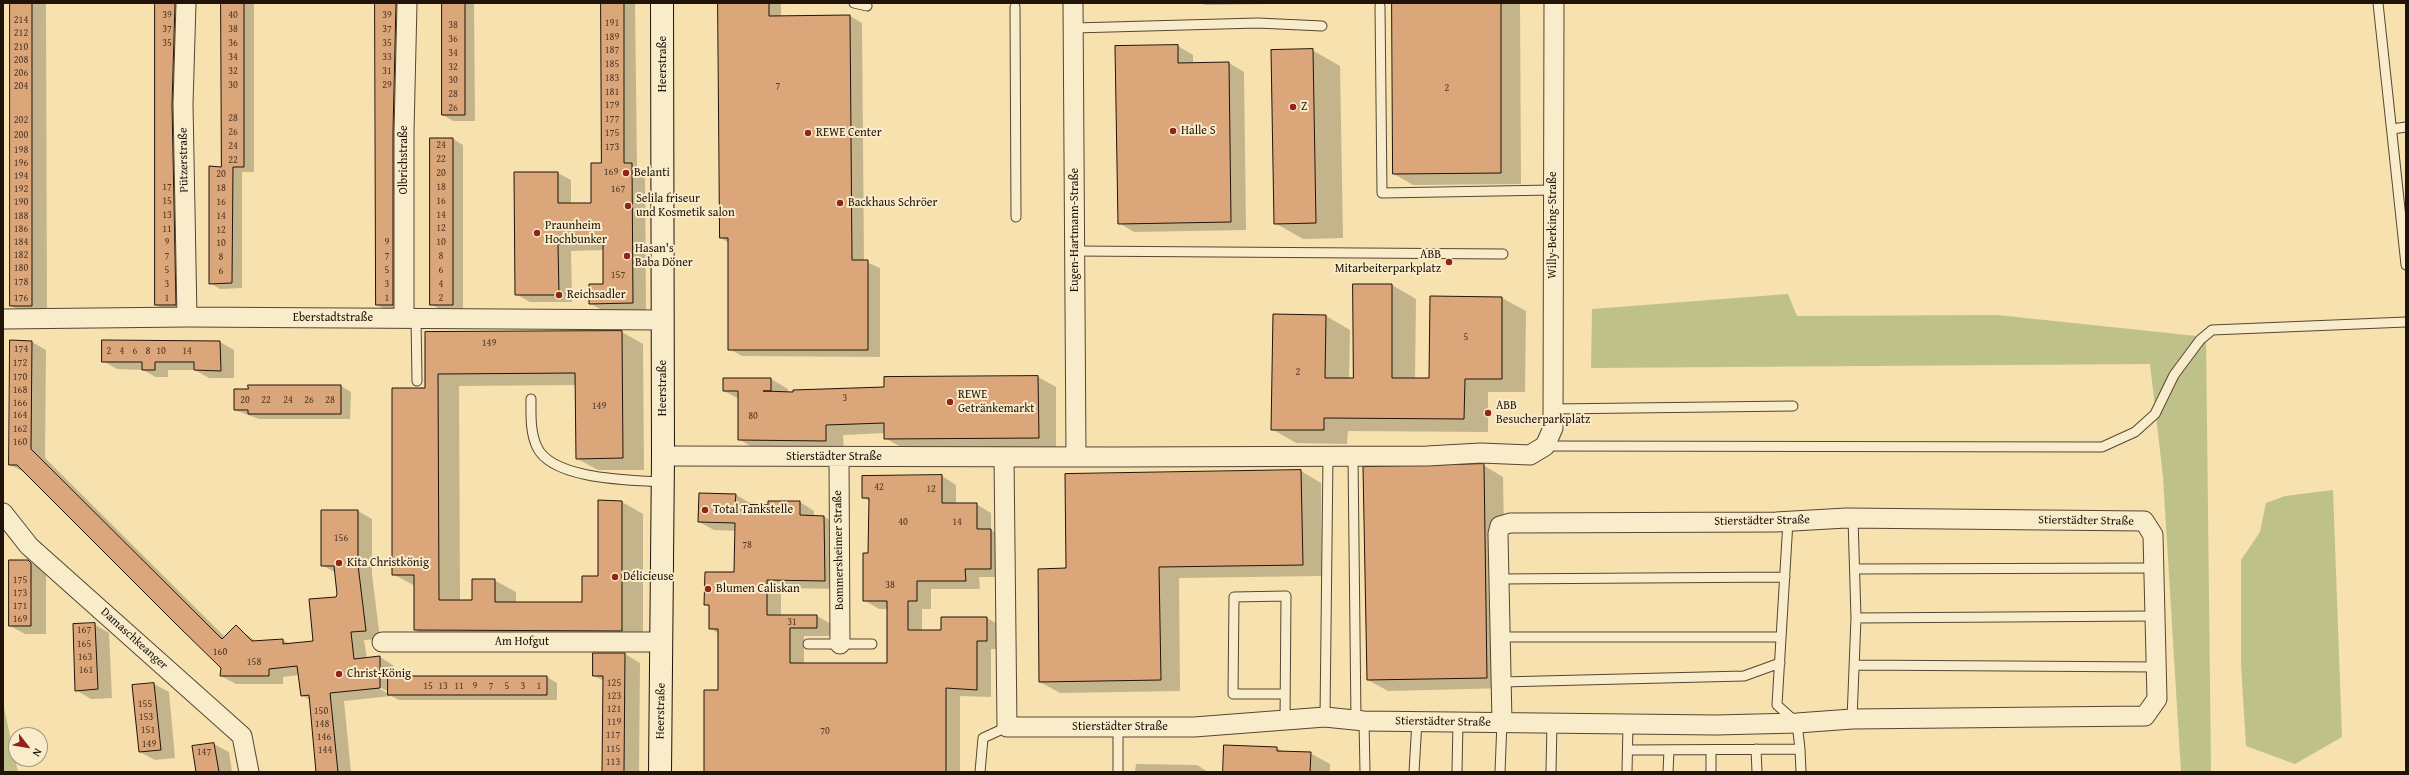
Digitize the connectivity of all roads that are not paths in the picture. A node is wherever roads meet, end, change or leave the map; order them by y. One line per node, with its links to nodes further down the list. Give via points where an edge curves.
1 (186, 3): 20 (street, Pützerstraße, via 183,104)
2 (407, 3): 21 (street, Olbrichstraße, via 404,132)
3 (662, 3): 23 (main road, Heerstraße)
4 (854, 3): 8 (lane)
5 (1073, 3): 12 (street, Eugen-Hartmann-Straße)
6 (1554, 3): 15 (street, Willy-Berking-Straße)
7 (2378, 3): 14 (lane)
8 (867, 6)
9 (1380, 6): 15 (lane, via 1382,193)
10 (1014, 7): 16 (lane)
11 (1322, 26): 12 (lane, via 1258,23)
12 (1074, 28): 17 (street, Eugen-Hartmann-Straße)
13 (2406, 126): 14 (lane)
14 (2392, 128): 19 (lane)
15 (1553, 190): 28 (street, Willy-Berking-Straße)
16 (1016, 217)
17 (1075, 251): 18 (lane); 31 (street, Eugen-Hartmann-Straße)
18 (1503, 254)
19 (2406, 265)
20 (186, 317): 21 (street, Eberstadtstraße); 22 (street, Eberstadtstraße)
21 (410, 318): 23 (street, Eberstadtstraße); 25 (lane)
22 (3, 319)
23 (663, 320): 30 (main road, Heerstraße)
24 (2406, 322): 29 (lane, via 2212,330 2200,340 2174,375 2155,414 2135,432 2102,447)
25 (417, 381)
26 (531, 399): 36 (lane, via 532,433 538,449 555,464 599,479)
27 (1793, 406): 28 (lane)
28 (1553, 409): 29 (street, Willy-Berking-Straße, via 1553,428)
29 (1546, 446): 33 (street, Stierstädter Straße, via 1530,455 1481,453)
30 (663, 456): 34 (street, Stierstädter Straße); 36 (main road, Heerstraße)
31 (1076, 456): 32 (street, Stierstädter Straße); 35 (street, Stierstädter Straße)
32 (1328, 456): 33 (street, Stierstädter Straße); 58 (lane)
33 (1353, 456): 61 (lane)
34 (838, 457): 35 (street, Stierstädter Straße); 51 (street, Bommersheimer Straße)
35 (1004, 457): 68 (street)
36 (663, 482): 49 (main road, Heerstraße)
37 (3, 513): 75 (street, Damaschkeanger, via 29,546 242,736)
38 (1853, 518): 39 (street, Stierstädter Straße); 40 (lane); 41 (street, Stierstädter Straße, via 2144,521 2153,535)
39 (1788, 521): 42 (lane); 43 (street, Stierstädter Straße, via 1510,523 1500,526 1498,534)
40 (1855, 568): 41 (lane); 45 (lane)
41 (2154, 568): 44 (street, Stierstädter Straße)
42 (1785, 577): 43 (lane); 47 (lane)
43 (1499, 579): 46 (street, Stierstädter Straße)
44 (2155, 616): 45 (lane); 55 (street, Stierstädter Straße)
45 (1856, 618): 54 (lane)
46 (1500, 637): 47 (lane); 56 (street, Stierstädter Straße)
47 (1781, 637): 53 (lane)
48 (382, 642): 49 (street, Am Hofgut)
49 (662, 642): 76 (main road, Heerstraße)
50 (808, 644): 51 (lane)
51 (840, 644): 52 (lane)
52 (872, 644)
53 (1780, 663): 56 (lane, via 1744,676); 66 (lane, via 1777,705)
54 (1855, 664): 55 (lane); 59 (lane)
55 (2156, 667): 59 (street, Stierstädter Straße, via 2157,699 2145,716)
56 (1501, 682): 64 (street, Stierstädter Straße)
57 (1285, 694): 57 (lane, via 1286,596 1234,597 1232,694); 60 (lane)
58 (1325, 717): 60 (street, Stierstädter Straße); 61 (street, Stierstädter Straße)
59 (1852, 718): 66 (street, Stierstädter Straße)
60 (1285, 720): 69 (street, Stierstädter Straße, via 1194,727)
61 (1360, 720): 62 (street, Stierstädter Straße); 79 (lane)
62 (1417, 721): 63 (street, Stierstädter Straße); 80 (lane)
63 (1458, 722): 64 (street, Stierstädter Straße); 81 (lane)
64 (1502, 722): 65 (street, Stierstädter Straße); 82 (lane)
65 (1552, 723): 67 (street, Stierstädter Straße); 83 (lane)
66 (1797, 723): 67 (street, Stierstädter Straße); 71 (lane)
67 (1628, 724): 72 (lane)
68 (1008, 727): 69 (street, Stierstädter Straße); 77 (lane, via 983,738)
69 (1118, 727): 78 (lane)
70 (1756, 749): 71 (lane); 74 (lane); 87 (lane)
71 (1800, 749): 88 (lane)
72 (1628, 750): 73 (lane); 84 (lane)
73 (1668, 750): 74 (lane); 85 (lane)
74 (1711, 750): 86 (lane)
75 (249, 772)
76 (660, 772)
77 (980, 772)
78 (1118, 772)
79 (1365, 772)
80 (1414, 772)
81 (1457, 772)
82 (1500, 772)
83 (1551, 772)
84 (1627, 772)
85 (1668, 772)
86 (1711, 772)
87 (1757, 772)
88 (1801, 772)

